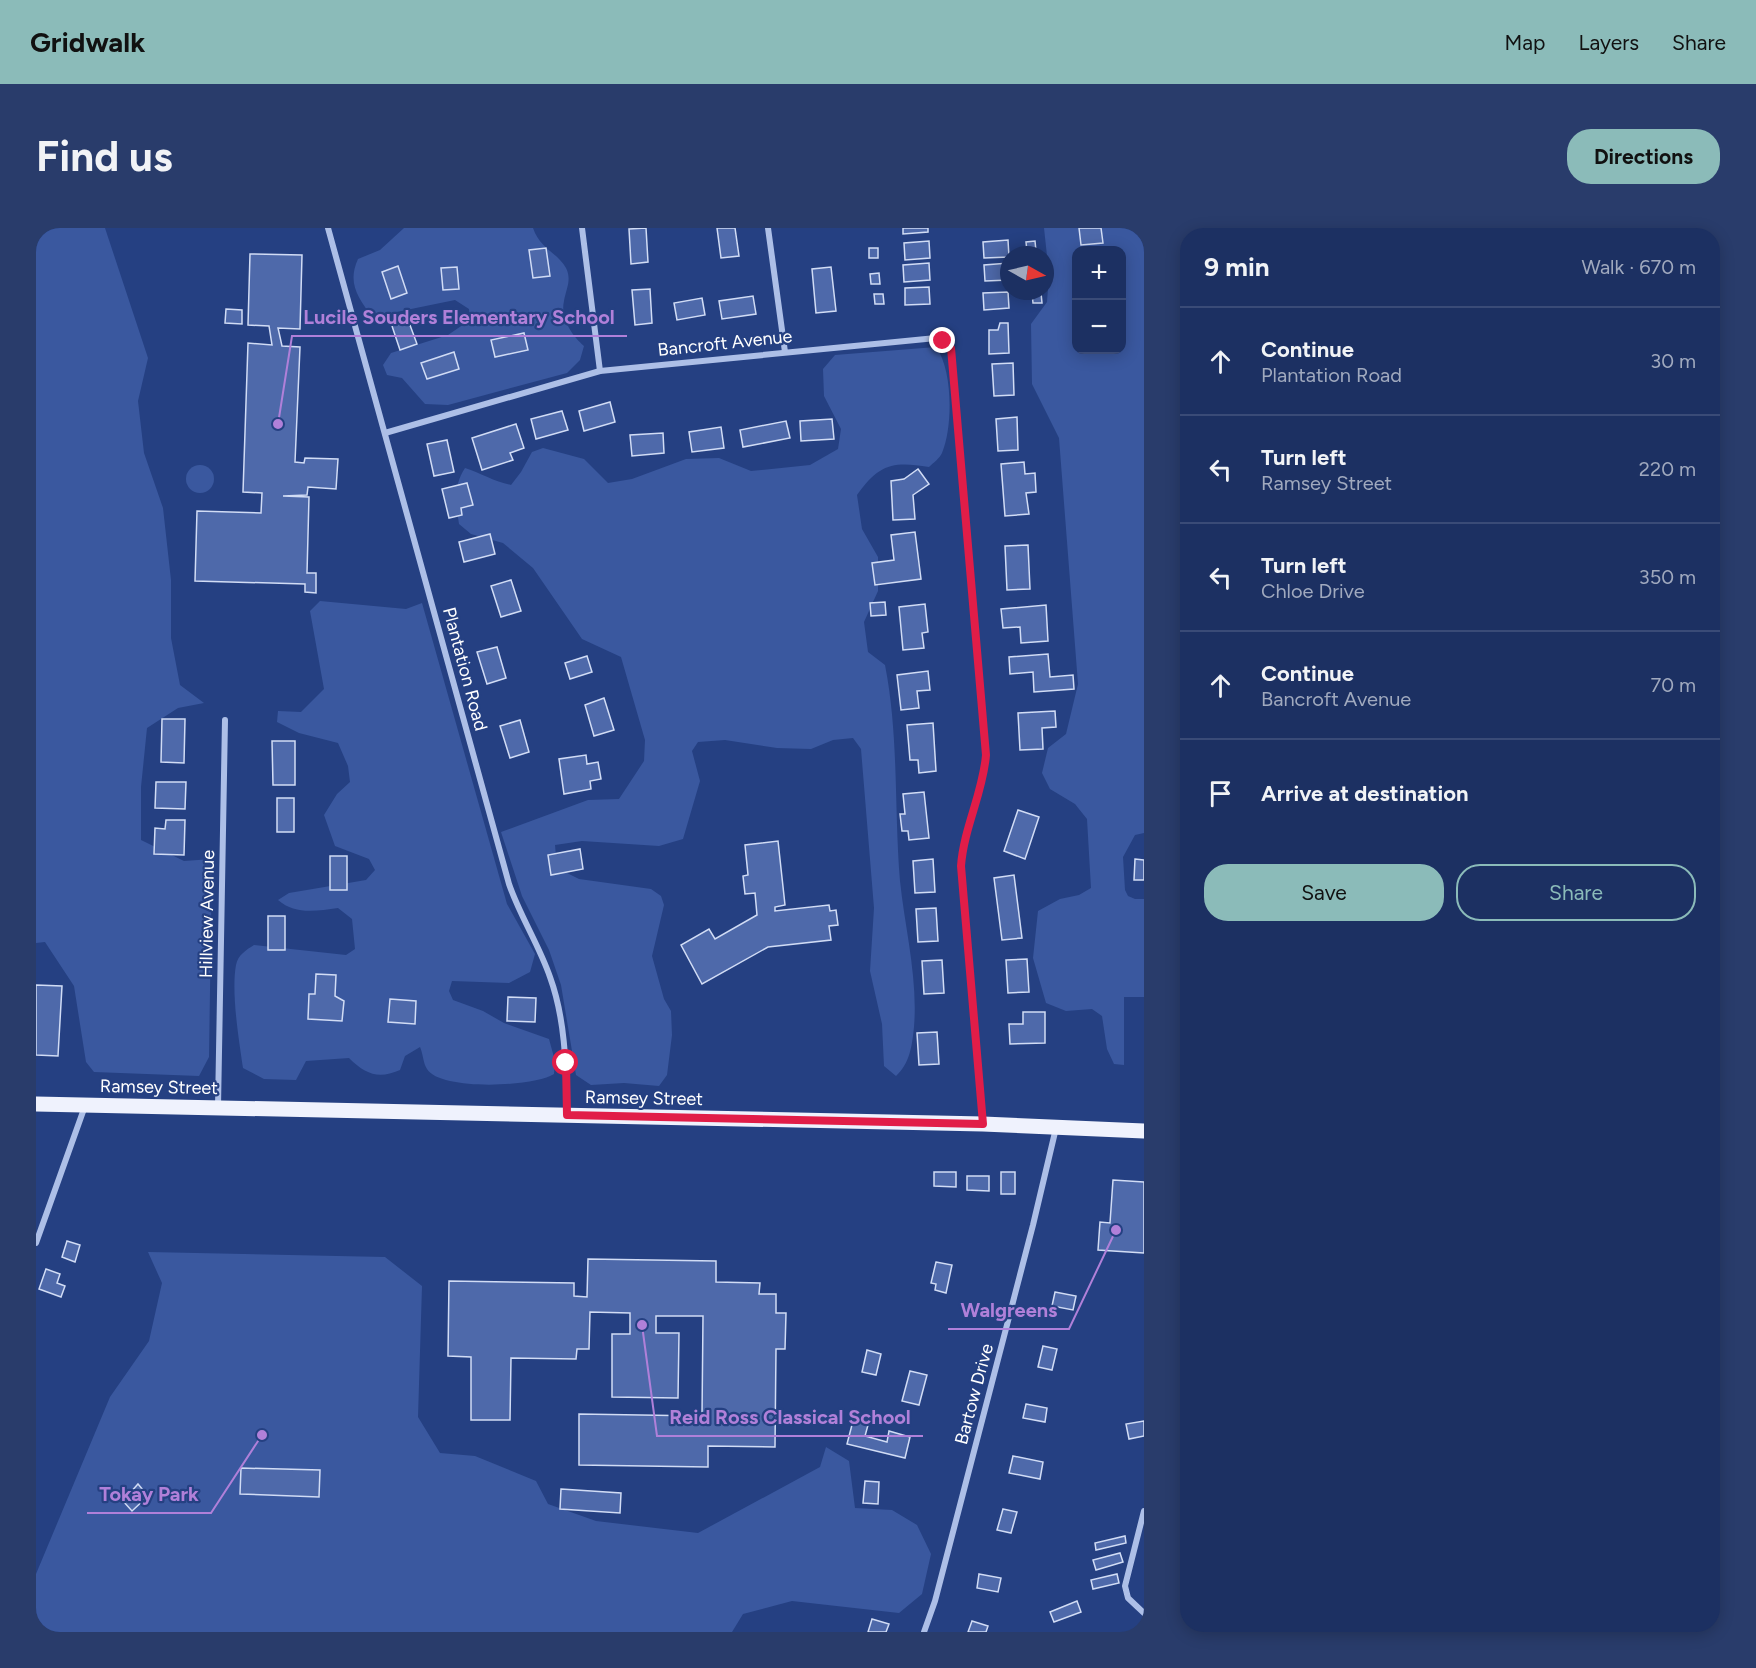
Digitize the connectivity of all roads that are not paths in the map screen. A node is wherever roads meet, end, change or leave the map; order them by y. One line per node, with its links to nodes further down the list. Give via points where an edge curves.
1 (328, 228): 6 (street, Plantation Road)
2 (582, 228): 5 (street)
3 (768, 228): 4 (street)
4 (785, 352): 5 (street, Bancroft Avenue); 12 (street, Bancroft Avenue, via 936,338 951,348 986,755 961,866)
5 (600, 371): 6 (street, Bancroft Avenue)
6 (385, 433): 11 (street, Plantation Road, via 508,884 541,954 558,1004 566,1063)
7 (225, 720): 10 (street, Hillview Avenue)
8 (36, 1104): 9 (main road, Ramsey Street)
9 (85, 1105): 10 (main road, Ramsey Street); 15 (street)
10 (218, 1108): 11 (main road, Ramsey Street)
11 (567, 1115): 12 (main road, Ramsey Street)
12 (983, 1124): 13 (main road, Ramsey Street)
13 (1056, 1127): 14 (main road, Ramsey Street); 18 (street, Bartow Drive, via 1022,1270)
14 (1144, 1131)
15 (36, 1242)
16 (1144, 1511): 17 (street, via 1125,1586 1128,1598)
17 (1144, 1613)
18 (924, 1632)

